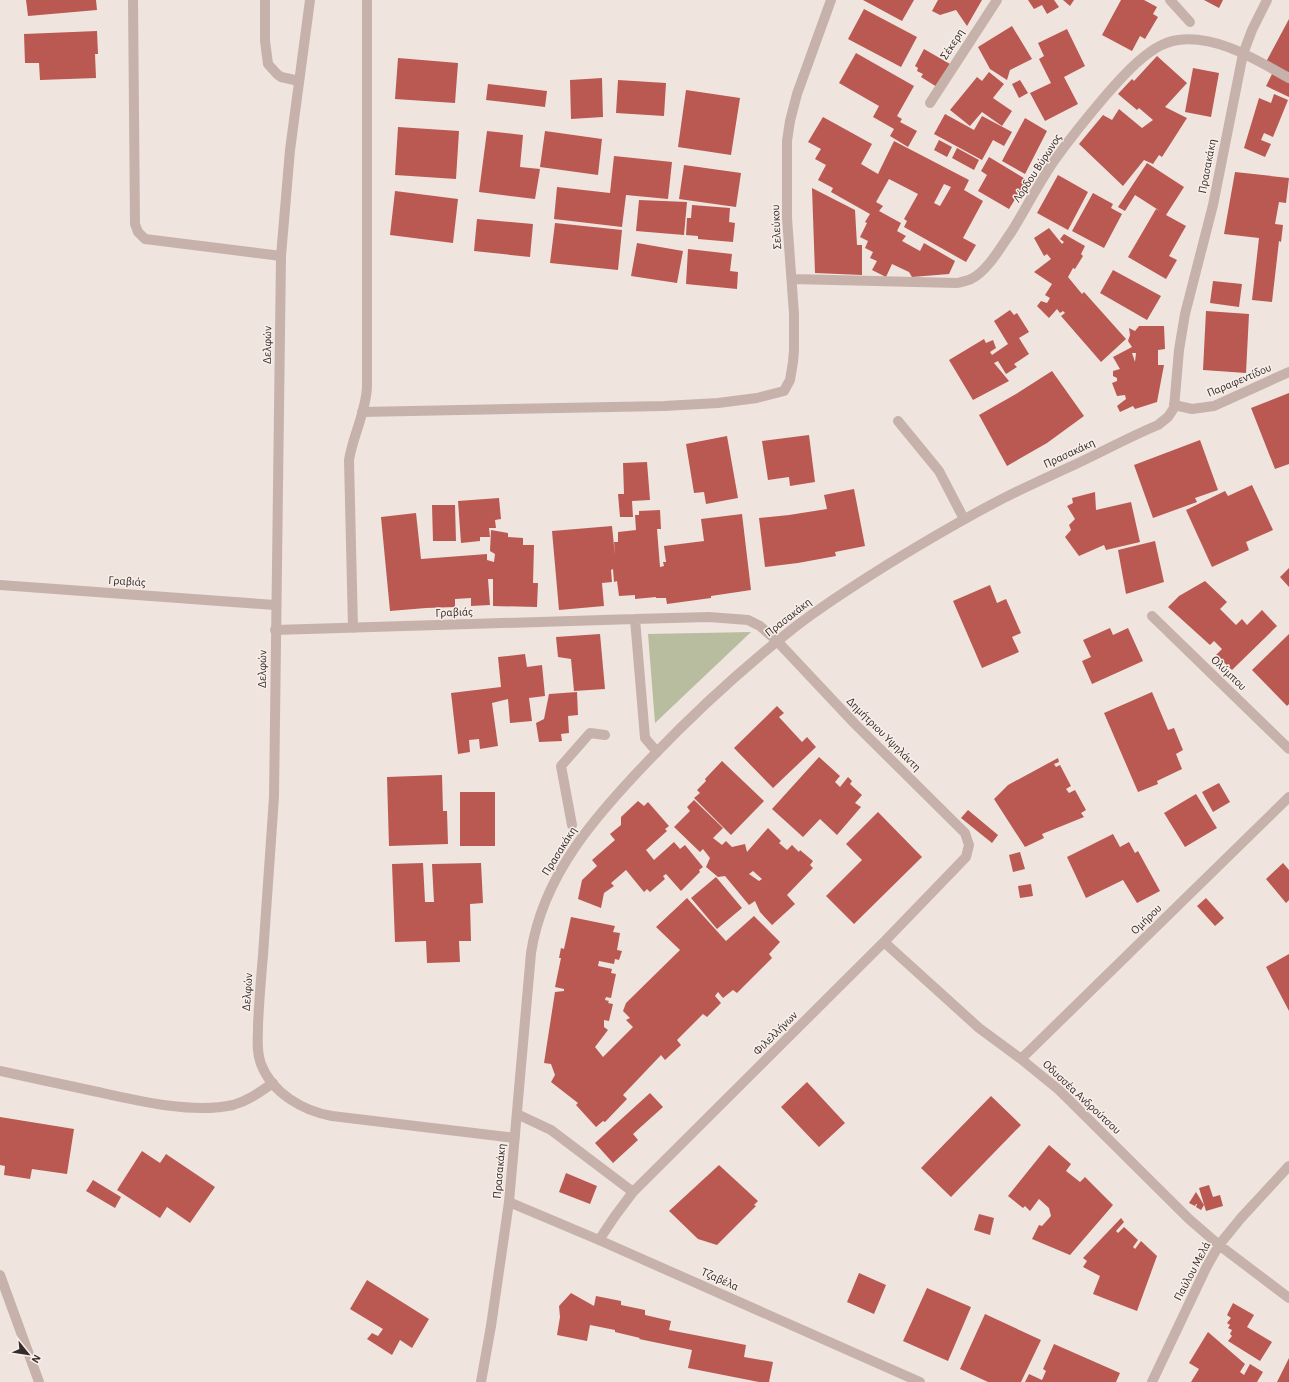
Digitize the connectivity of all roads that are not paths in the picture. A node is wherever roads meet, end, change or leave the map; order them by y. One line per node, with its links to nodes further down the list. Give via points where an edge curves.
1 (133, 0): 14 (street, via 135,224 138,232 145,239)
2 (265, 0): 12 (street, via 268,64 281,77)
3 (310, 0): 12 (street, Δελφών)
4 (367, 0): 18 (street, via 367,387)
5 (831, 0): 15 (street, Σελεύκου, via 797,94 787,141)
6 (997, 0): 13 (street, Σέκερη)
7 (1170, 0): 9 (street)
8 (1267, 0): 10 (street, Πρασακάκη)
9 (1190, 22)
10 (1243, 54): 11 (street, Λόρδου Βύρωνος); 15 (street, Λόρδου Βύρωνος, via 1216,44 1180,40 1161,45 1140,59 1076,131 996,253 983,270 971,279 956,283); 17 (street, Πρασακάκη, via 1213,205 1185,314)
11 (1289, 78)
12 (299, 81): 14 (street, Δελφών)
13 (930, 103)
14 (281, 256): 22 (street, Δελφών)
15 (792, 279): 18 (street, Σελεύκου, via 794,350 792,372 784,391 718,403 664,406)
16 (1289, 372): 17 (street, Παραφεντίδου, via 1214,406 1192,409)
17 (1174, 405): 20 (street, Πρασακάκη, via 1168,417 1158,425 1016,492)
18 (362, 412): 25 (street, via 349,460)
19 (898, 421): 20 (street, via 938,470)
20 (964, 520): 27 (street, Πρασακάκη, via 858,583)
21 (0, 585): 22 (street, Γραβιάς)
22 (275, 605): 26 (street, Δελφών)
23 (1152, 616): 29 (street, Ολύμπου)
24 (634, 619): 25 (street, Γραβιάς); 27 (street, Γραβιάς, via 709,617 748,620 760,626); 30 (street, via 644,738)
25 (353, 628): 26 (street, Γραβιάς)
26 (275, 630): 37 (street, Δελφών, via 274,797 258,1044 262,1066)
27 (777, 641): 30 (street, Πρασακάκη, via 717,693); 33 (street, Δημήτριου Υψηλάντη, via 855,724 965,833)
28 (605, 735): 32 (street, via 590,733 562,766)
29 (1289, 749)
30 (657, 752): 38 (street, Πρασακάκη, via 587,829 557,876 542,909 531,953)
31 (1289, 797): 35 (street, Ομήρου)
32 (572, 825)
33 (969, 845): 34 (street, Φιλελλήνων, via 966,857)
34 (884, 942): 35 (street, Οδυσσέα Ανδρούτσου, via 964,1015); 41 (street, Φιλελλήνων)
35 (1021, 1059): 44 (street, Οδυσσέα Ανδρούτσου, via 1059,1090 1189,1219)
36 (0, 1071): 37 (street, via 145,1101 195,1107 235,1104)
37 (273, 1083): 39 (street, Δελφών, via 300,1105 324,1115)
38 (517, 1114): 39 (street, Πρασακάκη); 41 (street, via 551,1130)
39 (515, 1138): 42 (street, Πρασακάκη)
40 (1289, 1166): 44 (street, Παύλου Μελά)
41 (634, 1192): 43 (street, Φιλελλήνων, via 614,1216)
42 (509, 1202): 43 (street, Τζαβέλα); 48 (street, Πρασακάκη)
43 (599, 1240): 49 (street, Τζαβέλα)
44 (1219, 1245): 46 (street, Οδυσσέα Ανδρούτσου); 50 (street, Παύλου Μελά, via 1203,1273)
45 (0, 1275): 47 (street)
46 (1289, 1298)
47 (39, 1382)
48 (481, 1382)
49 (920, 1382)
50 (1152, 1382)

